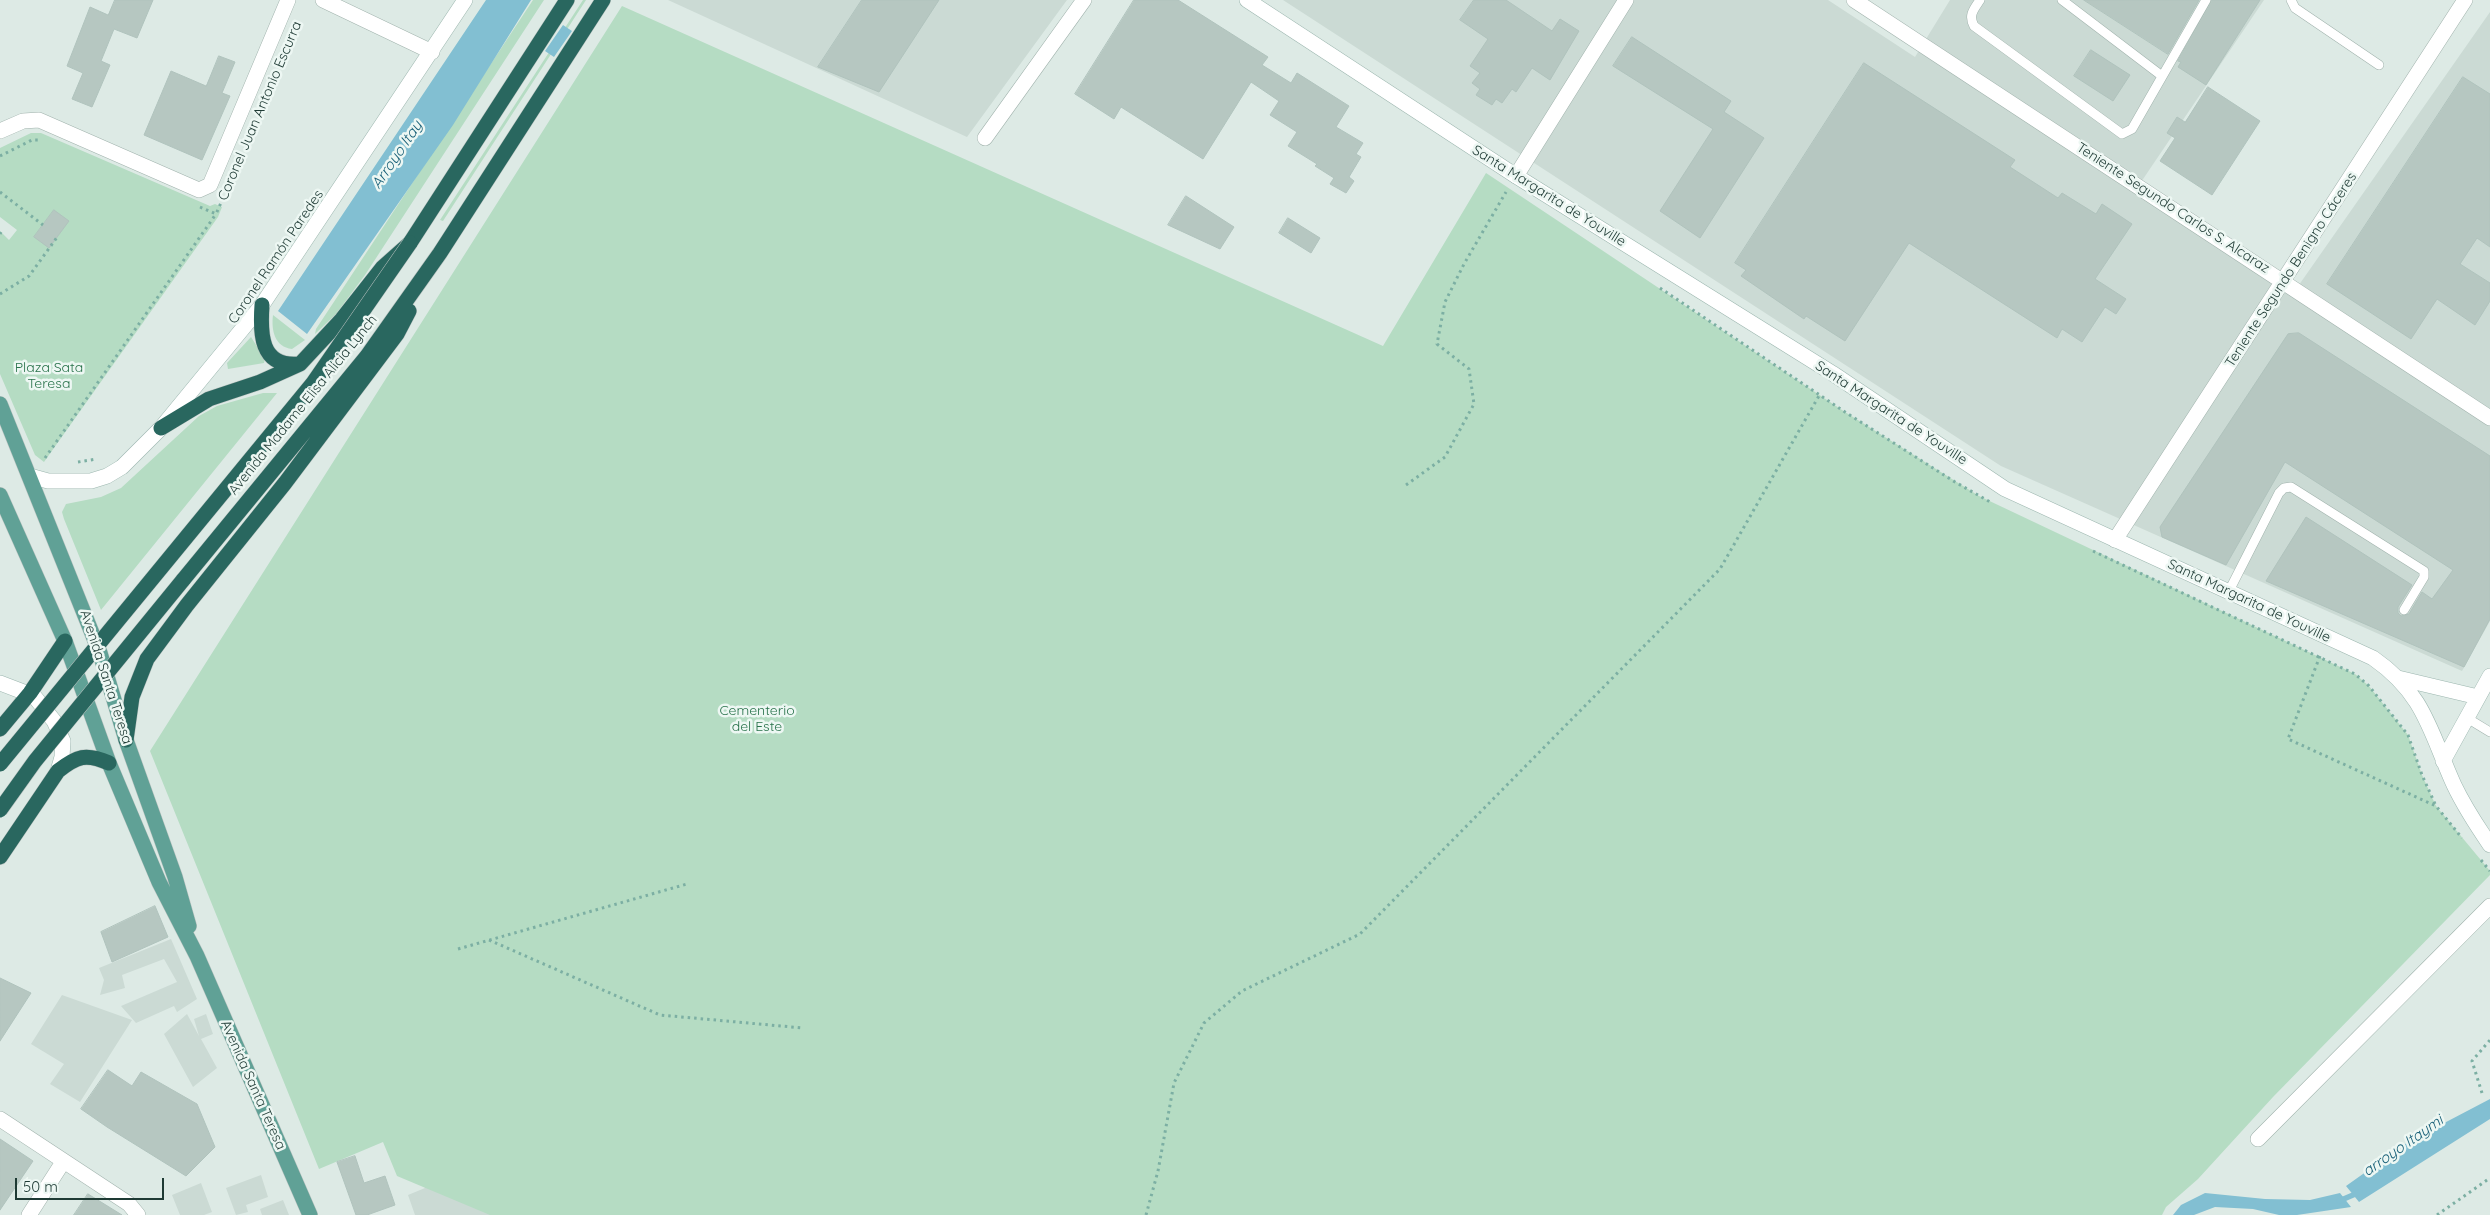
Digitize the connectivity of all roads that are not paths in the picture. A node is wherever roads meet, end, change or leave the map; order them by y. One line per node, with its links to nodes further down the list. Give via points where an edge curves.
1 (288, 0): 18 (street, Coronel Juan Antonio Escurra, via 210,185 199,190 39,120 22,121)
2 (323, 0): 15 (street)
3 (465, 0): 15 (street)
4 (567, 0): 21 (highway, Avenida Madame Elisa Alicia Lynch)
5 (603, 0): 22 (highway, Avenida Madame Elisa Alicia Lynch)
6 (1084, 0): 19 (street)
7 (1246, 0): 20 (street, Santa Margarita de Youville)
8 (1626, 0): 20 (street)
9 (1854, 0): 23 (street, Teniente Segundo Carlos S. Alcaraz)
10 (1980, 0): 17 (lane, via 1970,20 1974,26 2122,134 2132,128)
11 (2062, 0): 17 (lane)
12 (2206, 0): 17 (lane)
13 (2291, 0): 16 (lane, via 2295,8)
14 (2465, 0): 23 (street, Teniente Segundo Benigno Cáceres)
15 (432, 52): 24 (street)
16 (2379, 65)
17 (2162, 76)
18 (0, 131)
19 (984, 138)
20 (1516, 176): 31 (street, Santa Margarita de Youville, via 1832,373 2005,489)
21 (410, 243): 25 (highway, via 383,267); 46 (highway, Avenida Madame Elisa Alicia Lynch, bridge, via 313,384)
22 (440, 253): 43 (highway, via 397,334 147,659 132,697); 48 (highway, Avenida Madame Elisa Alicia Lynch, bridge, via 367,356 35,761)
23 (2284, 281): 27 (street, Teniente Segundo Carlos S. Alcaraz); 31 (street, Teniente Segundo Benigno Cáceres)
24 (262, 305): 25 (highway, via 260,333 270,355 287,365); 28 (street)
25 (300, 364): 28 (highway, via 210,399)
26 (0, 404): 29 (main road, Avenida Santa Teresa)
27 (2490, 418)
28 (161, 428): 29 (street, via 122,467 108,476 92,481 48,481)
29 (30, 476): 43 (main road, Avenida Santa Teresa, via 100,653)
30 (0, 495): 34 (main road, Avenida Santa Teresa)
31 (2115, 540): 32 (street, Santa Margarita de Youville)
32 (2229, 591): 33 (lane, via 2280,493 2291,487 2424,571 2424,577); 36 (street, Santa Margarita de Youville, via 2373,658)
33 (2404, 610)
34 (65, 641): 38 (highway); 45 (main road, Avenida Santa Teresa)
35 (2490, 676): 39 (street)
36 (2398, 678): 39 (street); 44 (street, Santa Margarita de Youville, via 2425,714)
37 (0, 683): 38 (street)
38 (30, 693): 41 (highway); 47 (street, via 54,721 63,741)
39 (2478, 696): 40 (street)
40 (2467, 718): 42 (lane); 44 (street)
41 (0, 727)
42 (2490, 732)
43 (126, 740): 52 (main road, Avenida Santa Teresa, via 175,877)
44 (2443, 761): 49 (street, Santa Margarita de Youville, via 2471,817)
45 (108, 763): 47 (highway, via 94,757 82,757 71,760); 52 (main road, Avenida Santa Teresa, via 159,882)
46 (0, 764)
47 (58, 771): 50 (highway)
48 (0, 810)
49 (2490, 845)
50 (0, 857)
51 (2490, 906): 54 (street)
52 (196, 956): 58 (main road, Avenida Santa Teresa)
53 (0, 1119): 55 (street)
54 (2258, 1139)
55 (63, 1162): 56 (street); 57 (street, via 129,1204)
56 (29, 1215)
57 (138, 1215)
58 (310, 1215)

